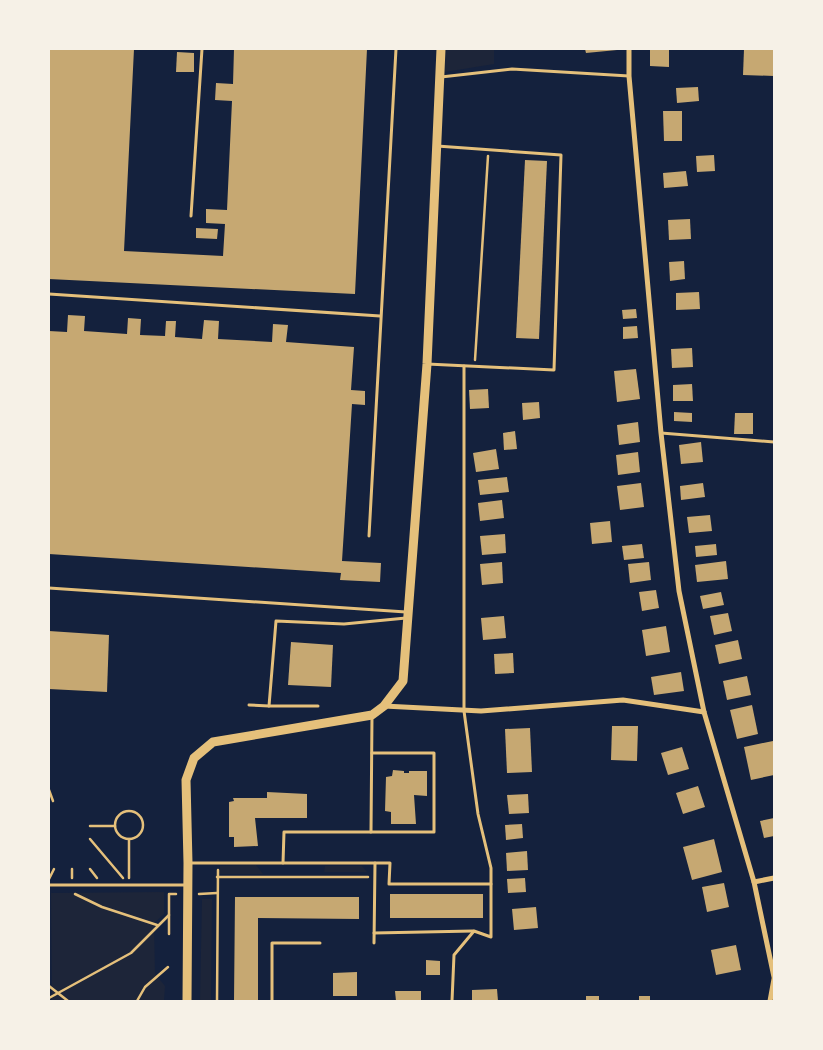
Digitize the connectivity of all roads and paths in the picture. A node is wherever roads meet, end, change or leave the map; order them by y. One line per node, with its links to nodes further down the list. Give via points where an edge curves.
1 (202, 49): 9 (lane)
2 (396, 49): 11 (lane)
3 (442, 49): 6 (street)
4 (629, 49): 5 (street)
5 (629, 76): 6 (lane, via 512,69); 15 (street)
6 (441, 77): 7 (street)
7 (436, 146): 8 (lane); 12 (street)
8 (488, 150): 14 (path); 14 (lane, via 561,155 554,370)
9 (191, 216)
10 (49, 294): 11 (lane)
11 (380, 316): 17 (lane)
12 (427, 364): 13 (lane); 19 (street)
13 (464, 366): 14 (lane); 24 (lane)
14 (474, 366)
15 (661, 433): 16 (lane); 25 (street, via 679,591)
16 (774, 442)
17 (369, 536)
18 (49, 588): 19 (lane)
19 (409, 615): 21 (lane, via 344,624 276,620); 23 (street, via 403,681)
20 (249, 705): 21 (lane)
21 (269, 706): 22 (lane)
22 (318, 706)
23 (384, 706): 24 (street); 26 (street)
24 (464, 711): 25 (street, via 623,700); 46 (lane)
25 (704, 712): 44 (street)
26 (372, 716): 27 (lane); 35 (street, via 213,742 194,758 186,780)
27 (372, 753): 32 (lane); 32 (lane, via 434,753 434,832)
28 (49, 790): 29 (path)
29 (53, 801)
30 (90, 826): 31 (path)
31 (115, 826): 34 (path, via 120,836); 34 (path, via 122,812 140,815 142,831 136,838)
32 (371, 832): 37 (lane, via 284,832)
33 (90, 839): 45 (path)
34 (129, 839): 45 (path)
35 (188, 863): 36 (lane); 48 (street)
36 (218, 863): 37 (lane); 40 (path)
37 (283, 863): 38 (lane)
38 (375, 863): 41 (lane); 46 (lane, via 390,863 389,884)
39 (54, 869): 42 (path)
40 (217, 877): 41 (path); 64 (path)
41 (374, 877): 53 (lane)
42 (49, 878)
43 (774, 878): 44 (street)
44 (754, 882): 57 (street)
45 (129, 884): 47 (lane); 48 (lane)
46 (491, 884): 52 (lane, via 491,937)
47 (49, 885)
48 (187, 886): 63 (street)
49 (74, 893): 51 (path, via 102,907)
50 (169, 915): 51 (path)
51 (157, 926): 59 (path, via 131,953)
52 (474, 931): 53 (lane); 66 (lane, via 454,955)
53 (374, 934): 54 (lane)
54 (374, 943)
55 (320, 944): 65 (lane, via 272,943)
56 (168, 967): 62 (path, via 145,987)
57 (774, 978): 67 (street)
58 (49, 986): 59 (path)
59 (60, 993): 60 (path); 61 (path)
60 (49, 998)
61 (68, 1001)
62 (136, 1001)
63 (186, 1001)
64 (217, 1001)
65 (272, 1001)
66 (452, 1001)
67 (770, 1001)

